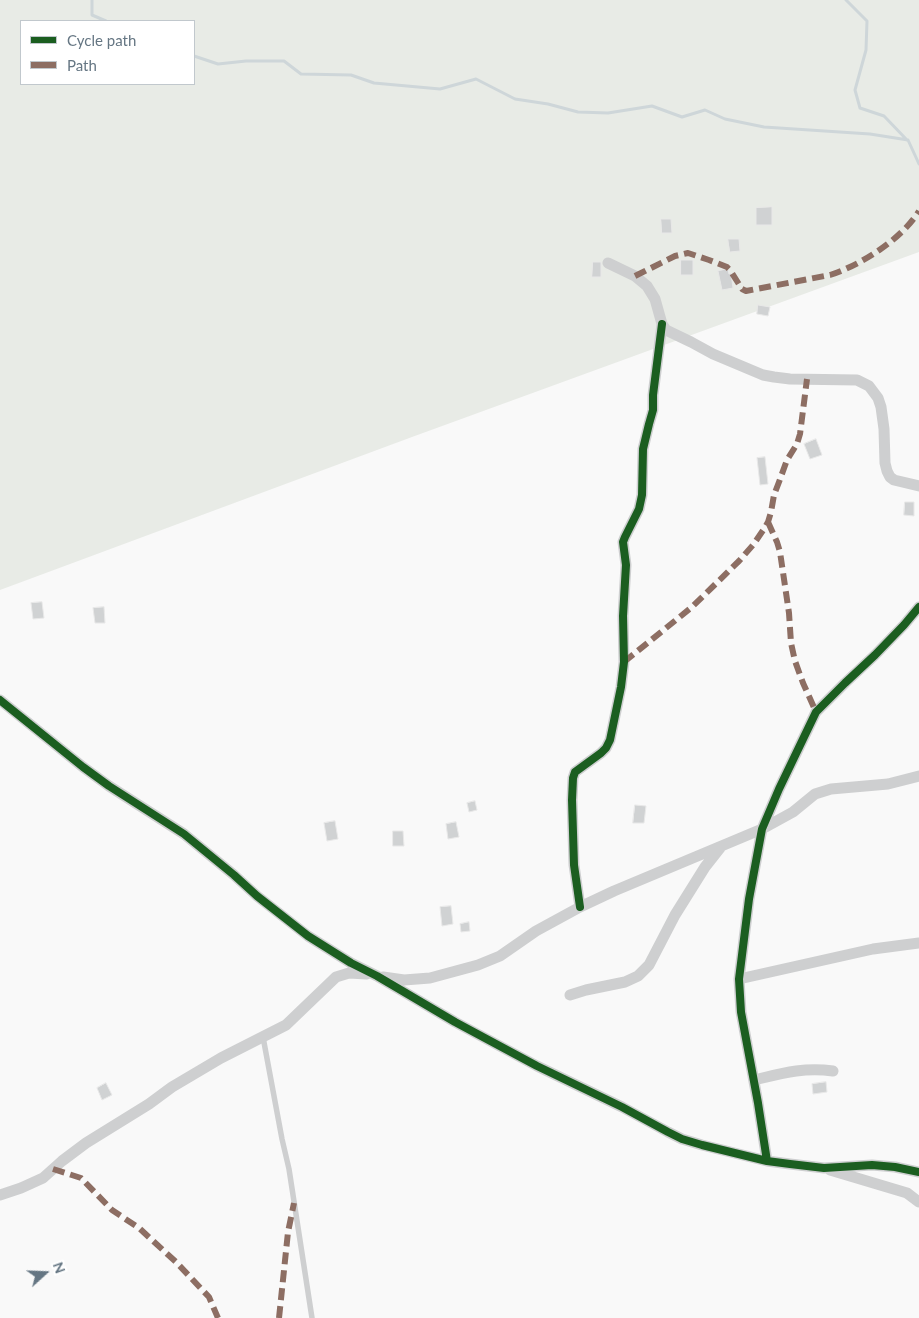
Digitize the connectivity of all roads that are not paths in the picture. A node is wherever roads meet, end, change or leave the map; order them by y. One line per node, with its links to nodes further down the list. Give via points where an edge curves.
1 (608, 263): 2 (street, via 648,286)
2 (662, 324): 3 (street, via 666,330 713,354 763,375 790,379 857,380 869,386 881,407 885,463 890,477); 9 (street, via 653,410 643,449 642,495 624,542 621,687 606,748 575,772 573,778 574,864)
3 (919, 486)
4 (919, 607): 7 (street, via 816,712)
5 (0, 700): 11 (street, via 109,786 184,834 308,936)
6 (919, 776): 7 (street, via 888,784 822,791)
7 (762, 829): 8 (street); 12 (street)
8 (720, 847): 9 (street); 13 (street, via 675,915 648,965 638,976)
9 (580, 907): 11 (street, via 536,931 500,956 478,965 430,978 404,980)
10 (919, 943): 12 (street, via 873,949)
11 (377, 976): 14 (street, via 356,973 336,977 286,1025); 17 (street, via 537,1066 682,1139)
12 (739, 979): 16 (street, via 741,1012)
13 (570, 995)
14 (263, 1037): 21 (street, via 172,1087 86,1143 43,1178); 24 (lane, via 289,1169)
15 (833, 1071): 16 (street, via 804,1070)
16 (754, 1080): 17 (street)
17 (767, 1161): 18 (street)
18 (824, 1168): 19 (street, via 872,1165); 20 (street)
19 (919, 1172)
20 (907, 1193): 22 (street); 23 (street)
21 (0, 1195)
22 (919, 1196)
23 (919, 1202)
24 (312, 1318)

